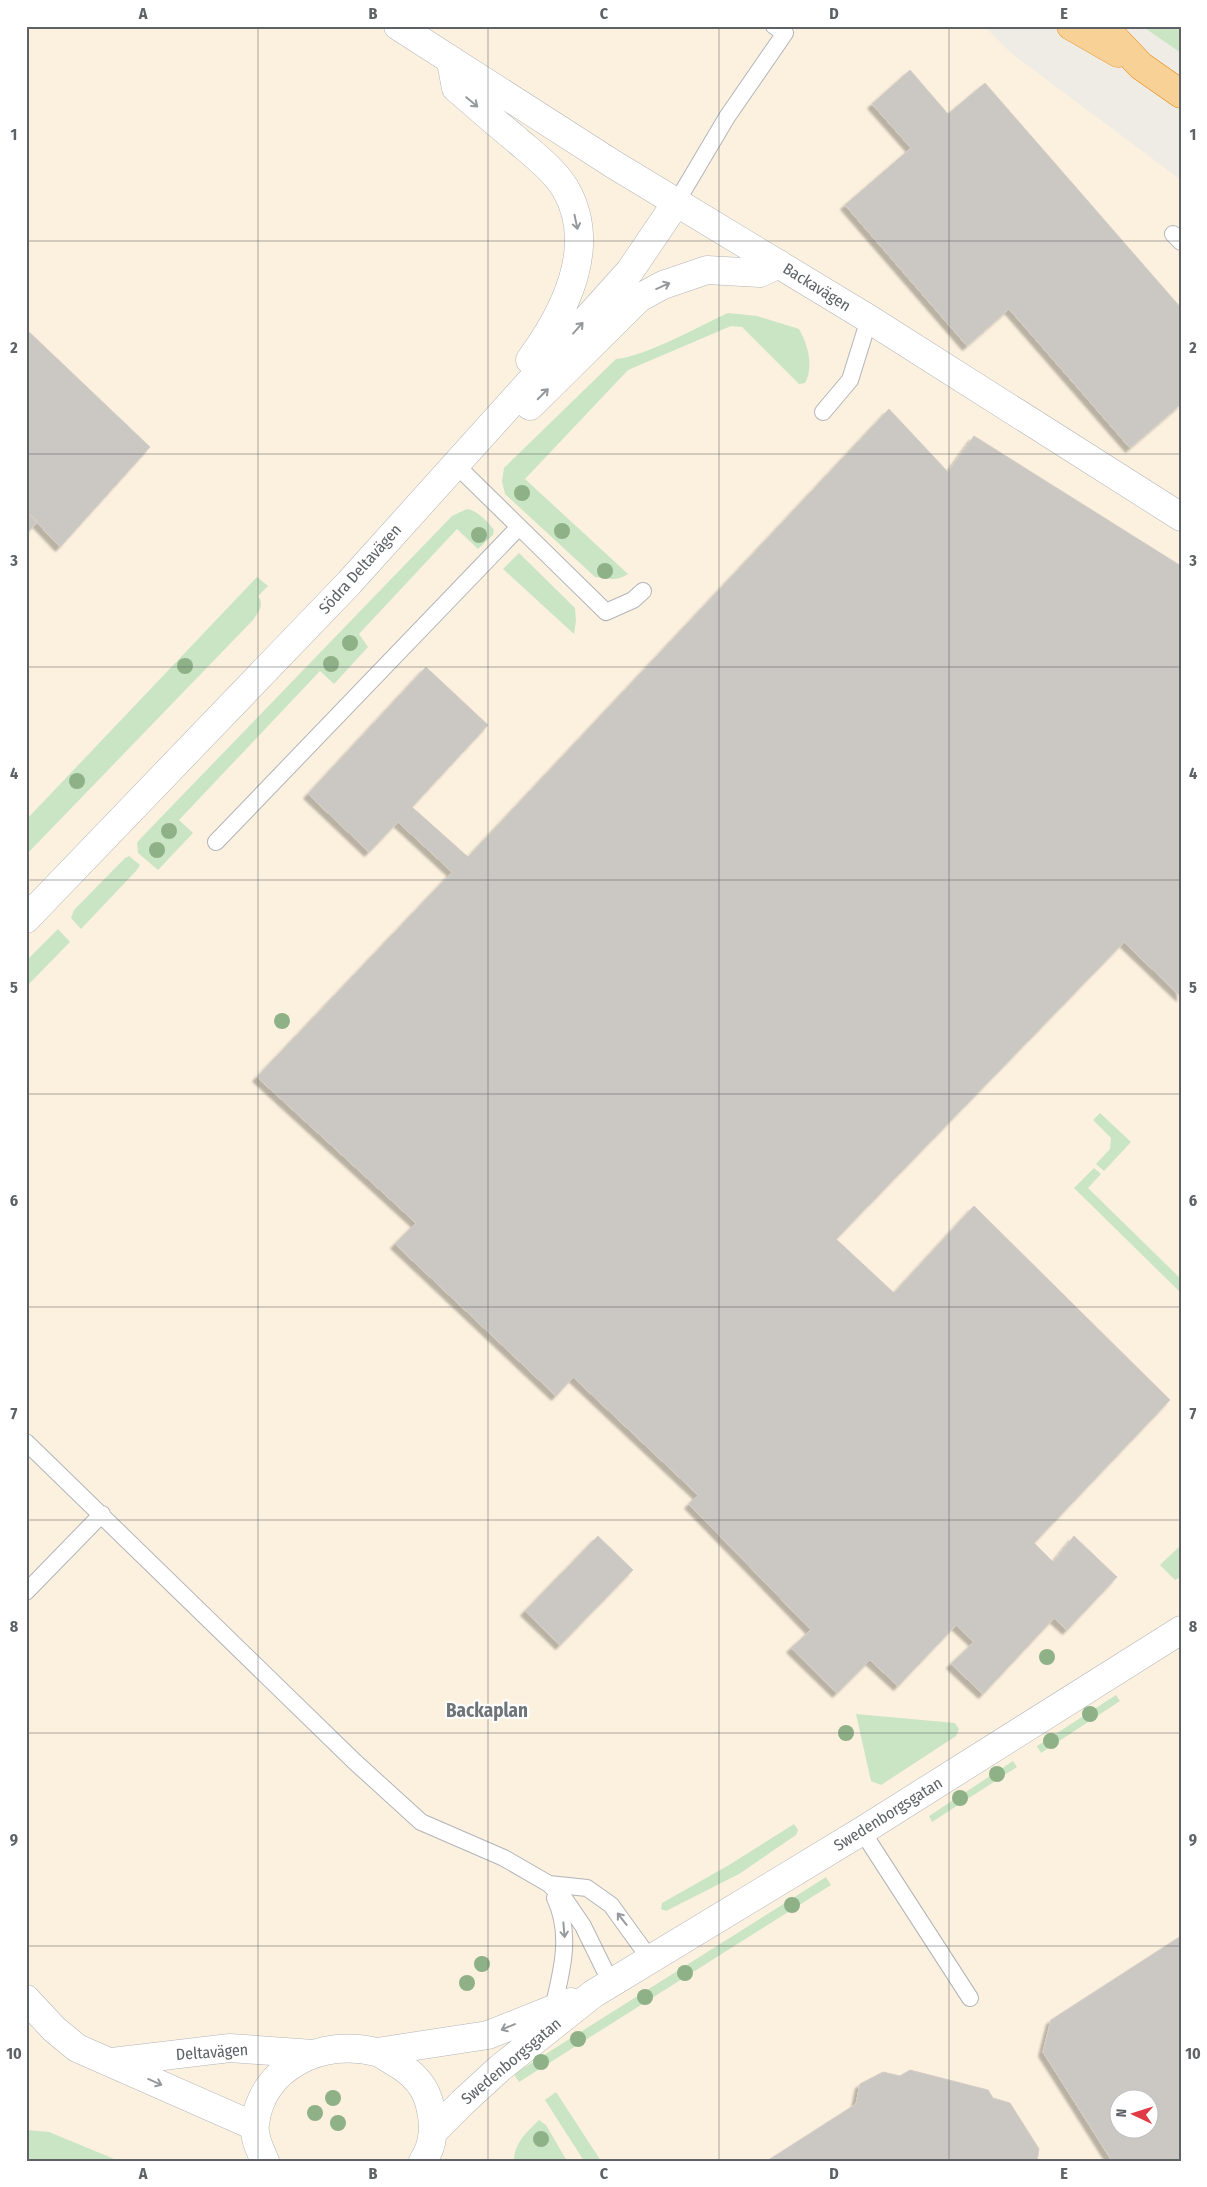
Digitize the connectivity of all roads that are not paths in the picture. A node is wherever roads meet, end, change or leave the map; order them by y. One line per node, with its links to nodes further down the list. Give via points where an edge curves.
1 (398, 26): 5 (street, Backavägen)
2 (774, 26): 8 (lane, via 785,33 727,117)
3 (1070, 26): 6 (highway)
4 (1103, 26): 6 (highway)
5 (452, 62): 8 (street, Backavägen); 12 (street, one-way to 12, via 456,88 542,162 564,187 579,237 574,278 562,309 547,337)
6 (1141, 66): 7 (highway)
7 (1181, 94)
8 (676, 203): 9 (street, Backavägen); 12 (street, Södra Deltavägen, one-way to 8, via 630,271)
9 (779, 264): 10 (street, Backavägen); 12 (street, one-way to 9, via 533,404 640,298 663,285 707,270 760,273)
10 (869, 319): 11 (lane, via 850,380); 14 (street, Backavägen)
11 (823, 412)
12 (474, 442): 13 (street, Södra Deltavägen)
13 (455, 464): 15 (lane); 18 (street, Södra Deltavägen, via 349,584)
14 (1181, 516)
15 (519, 527): 16 (lane, via 606,612 633,600); 17 (lane)
16 (643, 591)
17 (216, 842)
18 (26, 919)
19 (26, 1442): 20 (lane)
20 (102, 1514): 21 (lane); 24 (lane, via 355,1762 421,1822 504,1858)
21 (26, 1592)
22 (1181, 1630): 23 (street, Swedenborgsgatan)
23 (862, 1831): 25 (street, Swedenborgsgatan); 27 (lane)
24 (549, 1884): 25 (lane, one-way to 24, via 611,1905 588,1888); 26 (lane, via 566,1901 583,1926); 29 (lane, one-way to 29, via 562,1914 565,1940)
25 (650, 1960): 26 (street, Swedenborgsgatan)
26 (602, 1988): 29 (street, Swedenborgsgatan); 34 (street, Swedenborgsgatan, via 462,2102)
27 (970, 1998)
28 (26, 1999): 32 (street, Deltavägen, via 77,2048)
29 (553, 2008): 30 (street, Swedenborgsgatan, one-way to 30, via 488,2036)
30 (377, 2052): 31 (street, Swedenborgsgatan, via 336,2050); 34 (street, Swedenborgsgatan, via 410,2072 428,2096 432,2114)
31 (313, 2054): 32 (street, Deltavägen, via 230,2048); 33 (street, Swedenborgsgatan, via 287,2067 273,2080 261,2102)
32 (111, 2062): 33 (street, Deltavägen, one-way to 33)
33 (254, 2126): 35 (street)
34 (432, 2152)
35 (265, 2161)

